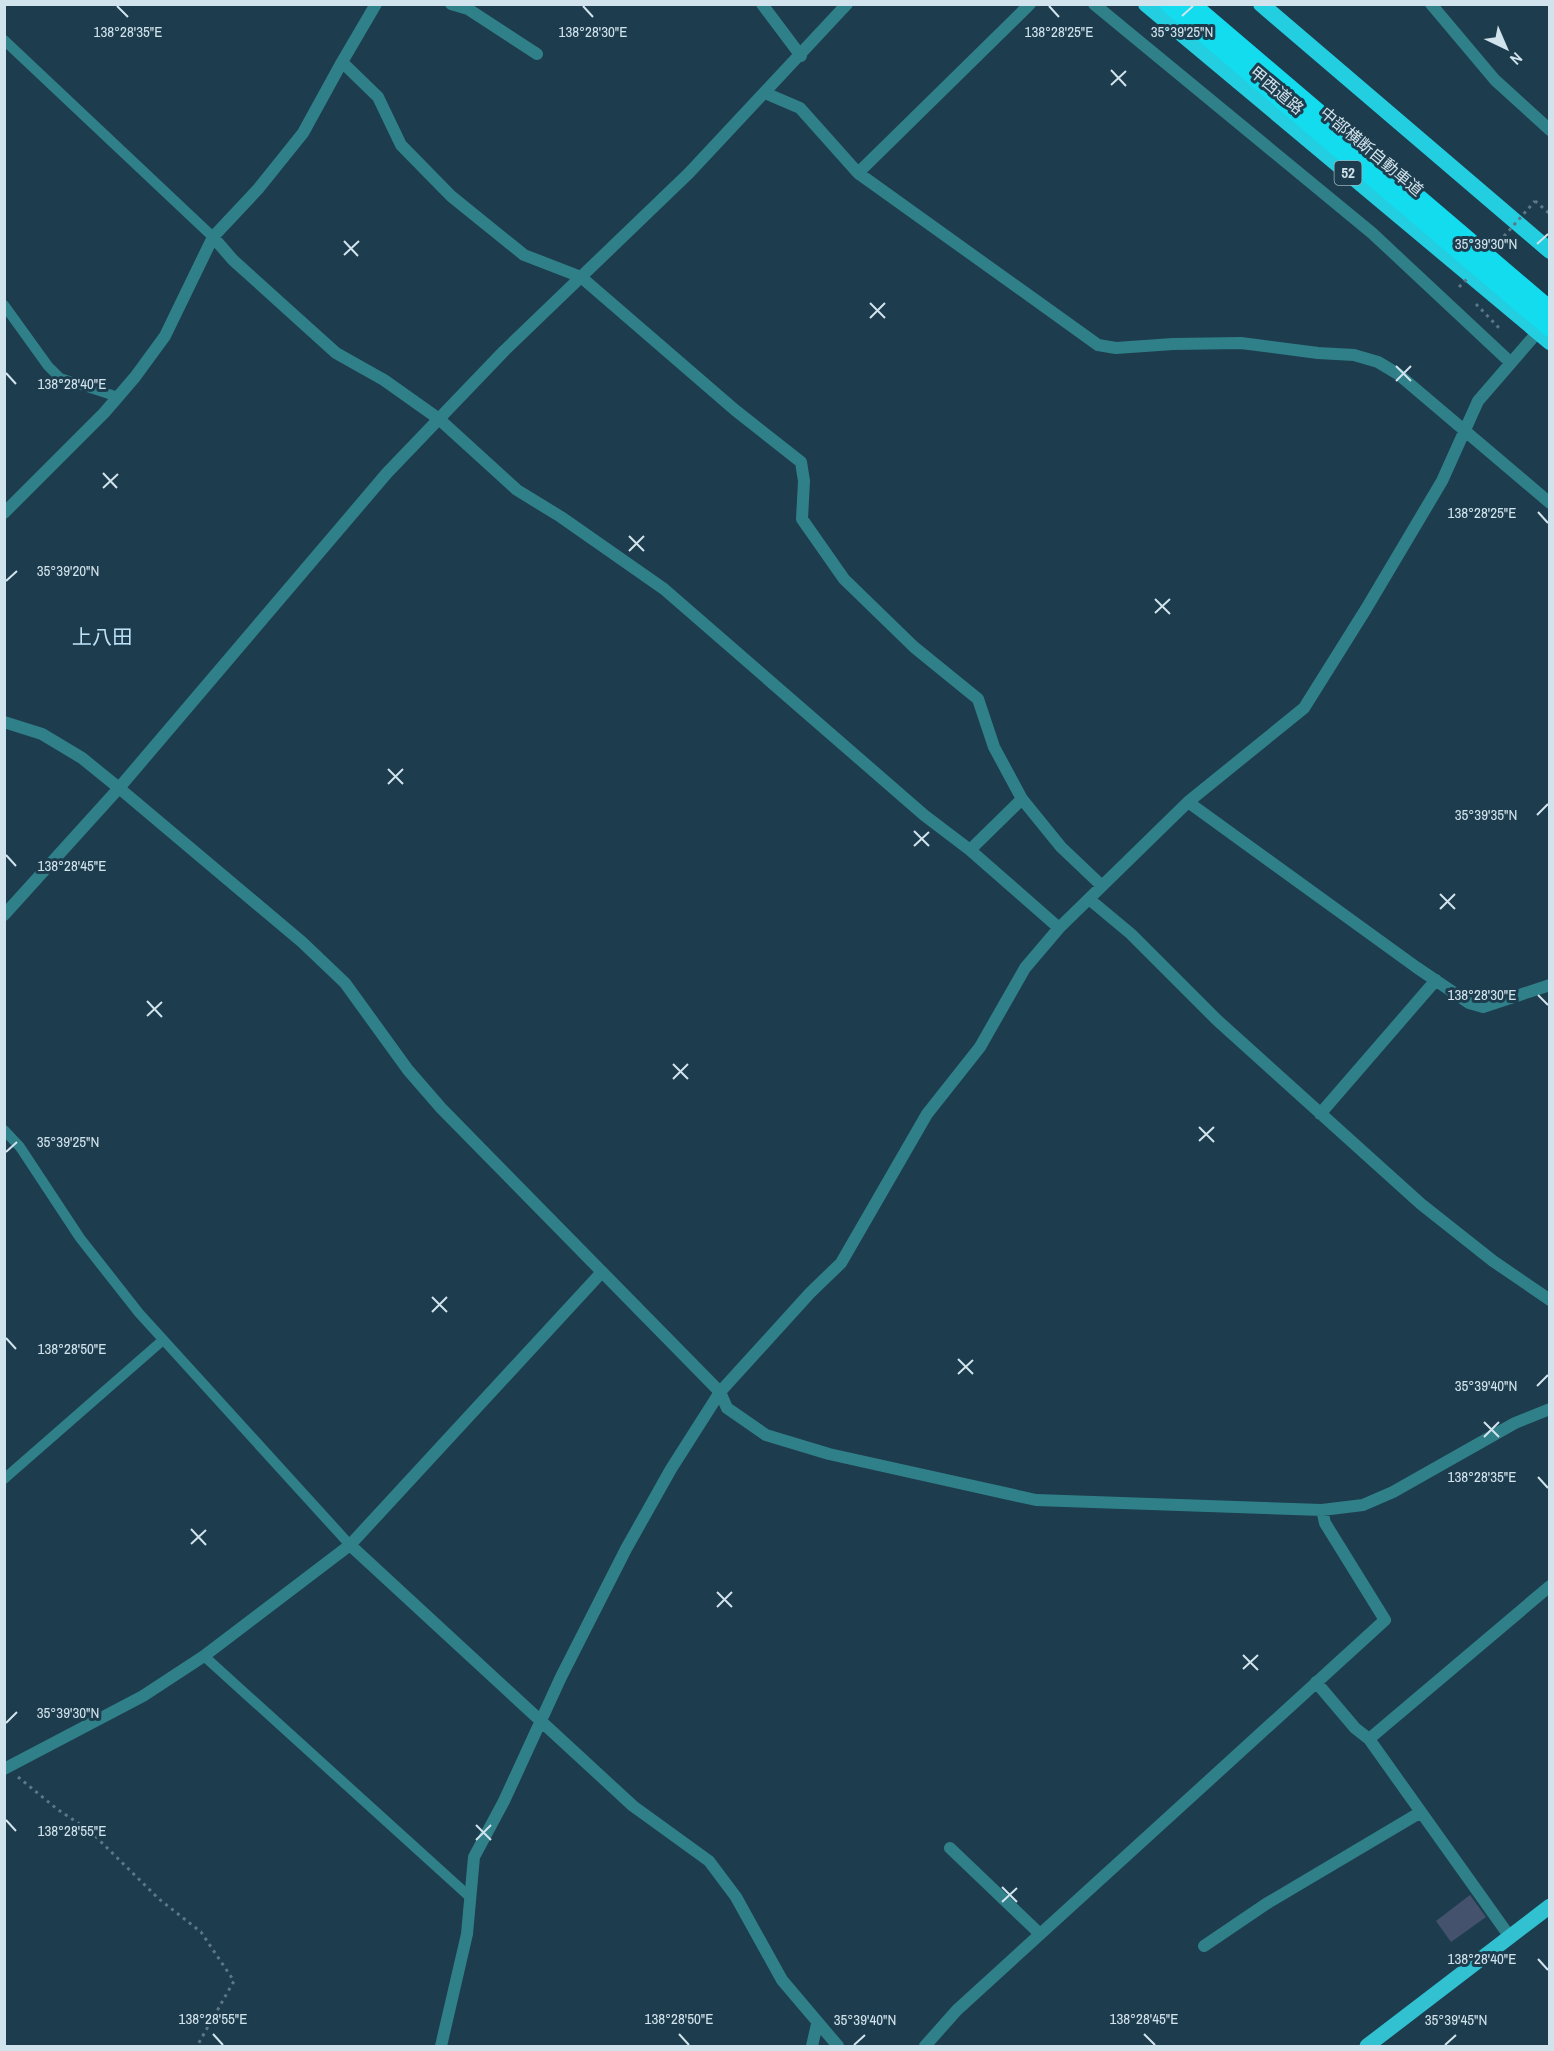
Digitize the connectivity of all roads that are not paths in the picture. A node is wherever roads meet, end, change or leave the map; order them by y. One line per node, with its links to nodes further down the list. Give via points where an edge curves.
1 (376, 4): 15 (street)
2 (451, 4): 13 (street, via 468,9)
3 (762, 4): 14 (street)
4 (847, 4): 14 (street)
5 (1030, 4): 18 (street)
6 (1094, 4): 26 (street, via 1372,233)
7 (1146, 4): 25 (highway, 甲西道路 / 52)
8 (1169, 4): 25 (highway, 中部横断自動車道, bridge)
9 (1191, 4): 23 (highway, 中部横断自動車道, bridge)
10 (1261, 4): 20 (highway)
11 (1431, 4): 17 (street, via 1495,80)
12 (4, 40): 19 (lane)
13 (537, 54)
14 (801, 56): 16 (street)
15 (342, 62): 19 (street, via 303,133); 21 (street, via 378,97 401,145 451,196 524,255)
16 (765, 93): 18 (street, via 800,108); 21 (street)
17 (1550, 130)
18 (858, 173): 29 (street, via 1098,345 1116,348 1241,343 1354,355 1398,374)
19 (213, 237): 27 (street, via 165,336); 28 (street, via 233,260 336,353 384,380)
20 (1550, 251)
21 (581, 277): 28 (street); 34 (street, via 801,462 802,519 844,579 914,647 978,699 994,747)
22 (4, 305): 27 (lane, via 60,378)
23 (1550, 310)
24 (1550, 317): 25 (street)
25 (1546, 334): 26 (street)
26 (1510, 362): 29 (street, via 1478,401)
27 (118, 397): 31 (street)
28 (439, 419): 33 (street, via 387,473); 36 (street, via 518,490 664,589 924,815)
29 (1464, 430): 30 (street); 35 (street, via 1442,481 1304,708)
30 (1550, 503)
31 (4, 513)
32 (4, 722): 33 (street, via 42,734 82,758)
33 (119, 788): 39 (street); 45 (street, via 345,983 408,1070 441,1108)
34 (1022, 799): 36 (street); 37 (street, via 1061,848)
35 (1188, 802): 37 (street); 41 (street)
36 (970, 850): 40 (street)
37 (1101, 885): 38 (street)
38 (1089, 899): 40 (street); 43 (street)
39 (4, 915)
40 (1059, 928): 48 (street, via 1025,968 980,1047 927,1114 841,1263)
41 (1436, 980): 42 (street, via 1469,1003 1483,1007); 43 (street)
42 (1550, 985)
43 (1320, 1114): 46 (street, via 1420,1204)
44 (4, 1130): 47 (lane, via 80,1238)
45 (602, 1272): 48 (street); 52 (street)
46 (1550, 1300)
47 (163, 1340): 50 (lane); 52 (lane)
48 (720, 1392): 51 (street, via 727,1408 766,1435 829,1454 1036,1500); 56 (street, via 626,1549)
49 (1550, 1409): 51 (street, via 1515,1423 1393,1492 1363,1505)
50 (4, 1479)
51 (1322, 1510): 55 (street, via 1325,1523 1385,1620)
52 (350, 1545): 54 (street); 56 (street)
53 (1550, 1586): 57 (street)
54 (204, 1656): 58 (street, via 143,1696); 61 (lane)
55 (1316, 1682): 57 (street); 63 (street)
56 (540, 1723): 61 (street, via 474,1857); 66 (street, via 633,1806 710,1862 735,1897 782,1980)
57 (1369, 1739): 59 (street)
58 (6, 1769)
59 (1421, 1812): 64 (street); 65 (street, via 1266,1904)
60 (950, 1848): 63 (street)
61 (471, 1898): 67 (street, via 467,1934)
62 (1550, 1906): 64 (main road)
63 (1040, 1934): 70 (street, via 957,2010)
64 (1510, 1937): 71 (main road)
65 (1204, 1946)
66 (817, 2024): 68 (street); 69 (street)
67 (441, 2046)
68 (812, 2046)
69 (838, 2046)
70 (925, 2046)
71 (1367, 2046)

